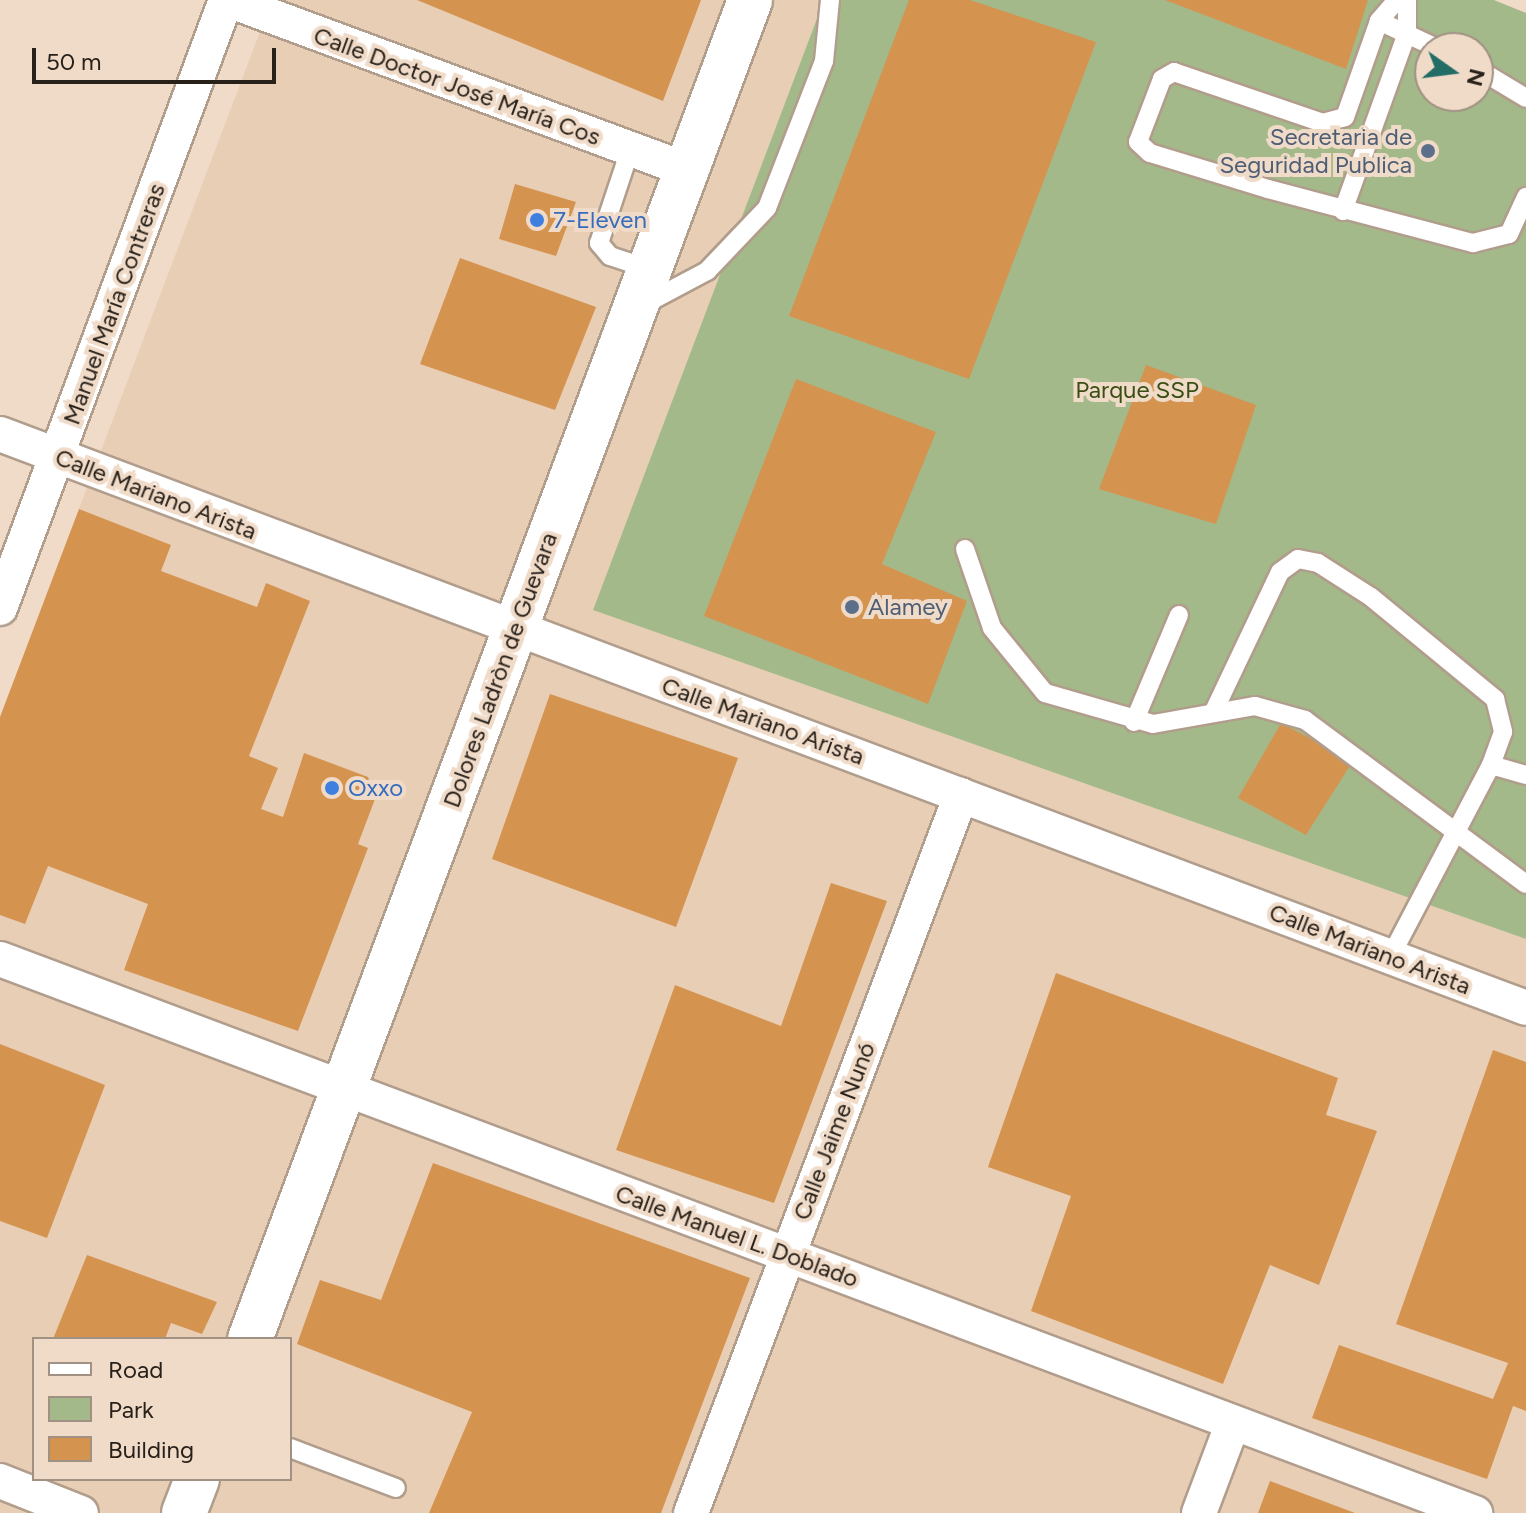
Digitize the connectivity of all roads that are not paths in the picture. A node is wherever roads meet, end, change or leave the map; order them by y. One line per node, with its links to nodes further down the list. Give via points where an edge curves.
1 (227, 0): 11 (street, Calle Doctor José María Cos); 18 (street, Manuel María Contreras)
2 (750, 0): 12 (street, Dolores Ladròn de Guevara)
3 (830, 0): 16 (lane, via 824,61 767,208 707,271)
4 (1397, 0): 6 (lane)
5 (1407, 0): 7 (lane)
6 (1379, 21): 7 (lane); 14 (lane, via 1345,117 1323,123 1174,72 1162,79 1137,131 1150,153)
7 (1407, 33): 8 (lane); 14 (lane)
8 (1414, 36)
9 (1494, 79): 10 (lane)
10 (1526, 98)
11 (630, 150): 12 (street, Calle Doctor José María Cos); 15 (lane, via 599,243 610,256)
12 (687, 170): 15 (street, Dolores Ladròn de Guevara)
13 (1526, 197): 14 (lane, via 1509,234 1488,244)
14 (1343, 211)
15 (649, 269): 16 (street, Dolores Ladròn de Guevara)
16 (633, 310): 22 (street, Dolores Ladròn de Guevara)
17 (0, 434): 18 (street, Calle Mariano Arista)
18 (58, 456): 20 (street, Manuel María Contreras); 22 (street, Calle Mariano Arista)
19 (965, 549): 24 (lane, via 992,628 1025,678 1045,693)
20 (0, 608)
21 (1179, 615): 24 (lane)
22 (516, 628): 27 (street, Calle Mariano Arista); 33 (street, Dolores Ladròn de Guevara)
23 (1214, 711): 24 (lane, via 1176,723); 25 (lane, via 1280,572 1308,559 1484,685 1502,715); 28 (lane, via 1255,706 1305,720)
24 (1134, 722)
25 (1491, 765): 26 (lane); 28 (lane)
26 (1526, 775)
27 (961, 795): 30 (street, Calle Mariano Arista); 34 (street, Calle Jaime Nunó)
28 (1451, 832): 29 (lane); 30 (lane)
29 (1526, 884)
30 (1390, 957): 32 (street, Calle Mariano Arista)
31 (0, 959): 33 (street, Calle Manuel L. Doblado)
32 (1526, 1008)
33 (344, 1091): 34 (street, Calle Manuel L. Doblado); 35 (street, Dolores Ladròn de Guevara)
34 (787, 1254): 36 (street, Calle Manuel L. Doblado); 43 (street, Calle Jaime Nunó)
35 (251, 1337)
36 (1232, 1425): 44 (street); 45 (street, Calle Manuel L. Doblado)
37 (292, 1449): 40 (lane)
38 (0, 1481): 41 (street)
39 (196, 1481): 42 (street)
40 (396, 1488)
41 (81, 1513)
42 (184, 1513)
43 (691, 1513)
44 (1199, 1513)
45 (1475, 1513)

